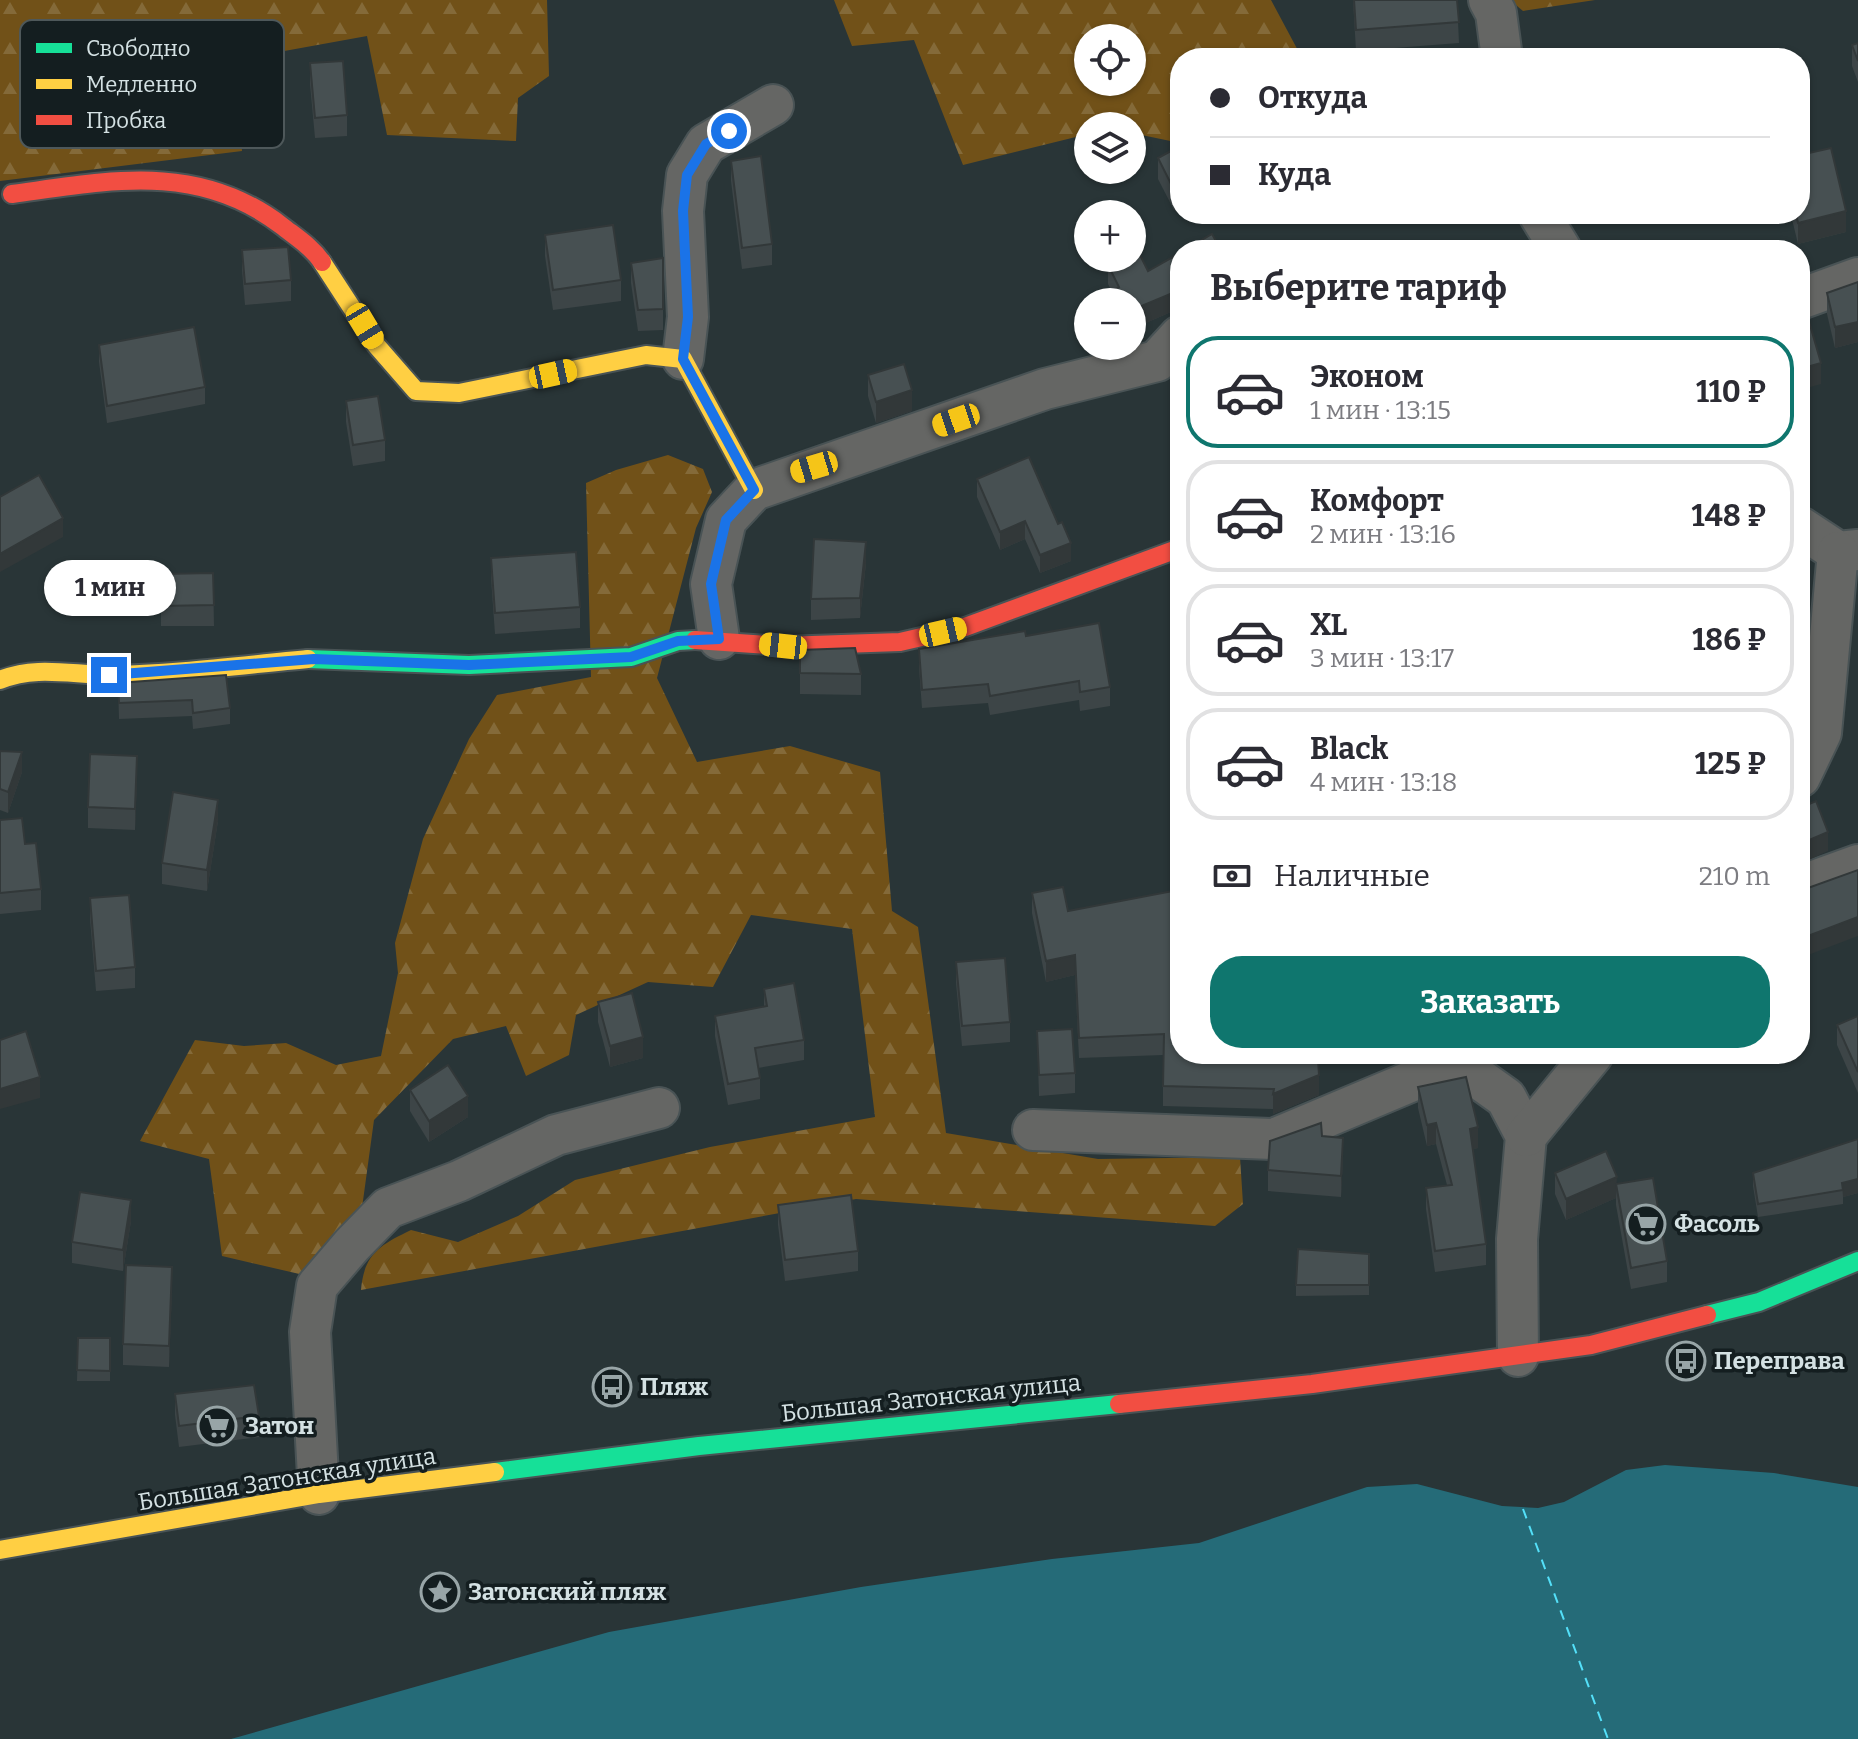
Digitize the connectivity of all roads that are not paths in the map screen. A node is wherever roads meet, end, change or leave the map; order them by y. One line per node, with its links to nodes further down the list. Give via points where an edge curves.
1 (1489, 0): 2 (street)
2 (1501, 48)
3 (773, 105): 8 (street, via 706,144 687,175 683,211 688,317)
4 (12, 194): 8 (street, via 132,178 207,187 266,214 316,253 376,345 416,391 459,393 646,355)
5 (1858, 278): 6 (street)
6 (1810, 295)
7 (1170, 347): 9 (street, via 1157,361 1045,389)
8 (683, 359): 9 (street)
9 (754, 490): 13 (street, via 726,520 711,584)
10 (1810, 532): 11 (street)
11 (1848, 551): 15 (street, via 1821,733)
12 (1170, 552): 13 (street, via 965,627 900,642 783,646)
13 (719, 639): 14 (street, via 678,641 617,658 469,665 314,659 109,675 17,673)
14 (0, 680)
15 (1810, 756)
16 (1858, 865): 17 (street)
17 (1810, 882)
18 (1585, 1064): 21 (street)
19 (659, 1108): 24 (street, via 556,1135 388,1208 352,1245 317,1286 310,1332)
20 (1033, 1130): 21 (street, via 1274,1139 1412,1081 1464,1068 1506,1098)
21 (1526, 1136): 23 (street, via 1517,1239)
22 (1858, 1261): 23 (street, Большая Затонская улица, via 1759,1302 1690,1322)
23 (1518, 1356): 24 (street, Большая Затонская улица, via 1312,1384 699,1446)
24 (319, 1494): 25 (street, Большая Затонская улица)
25 (0, 1550)

